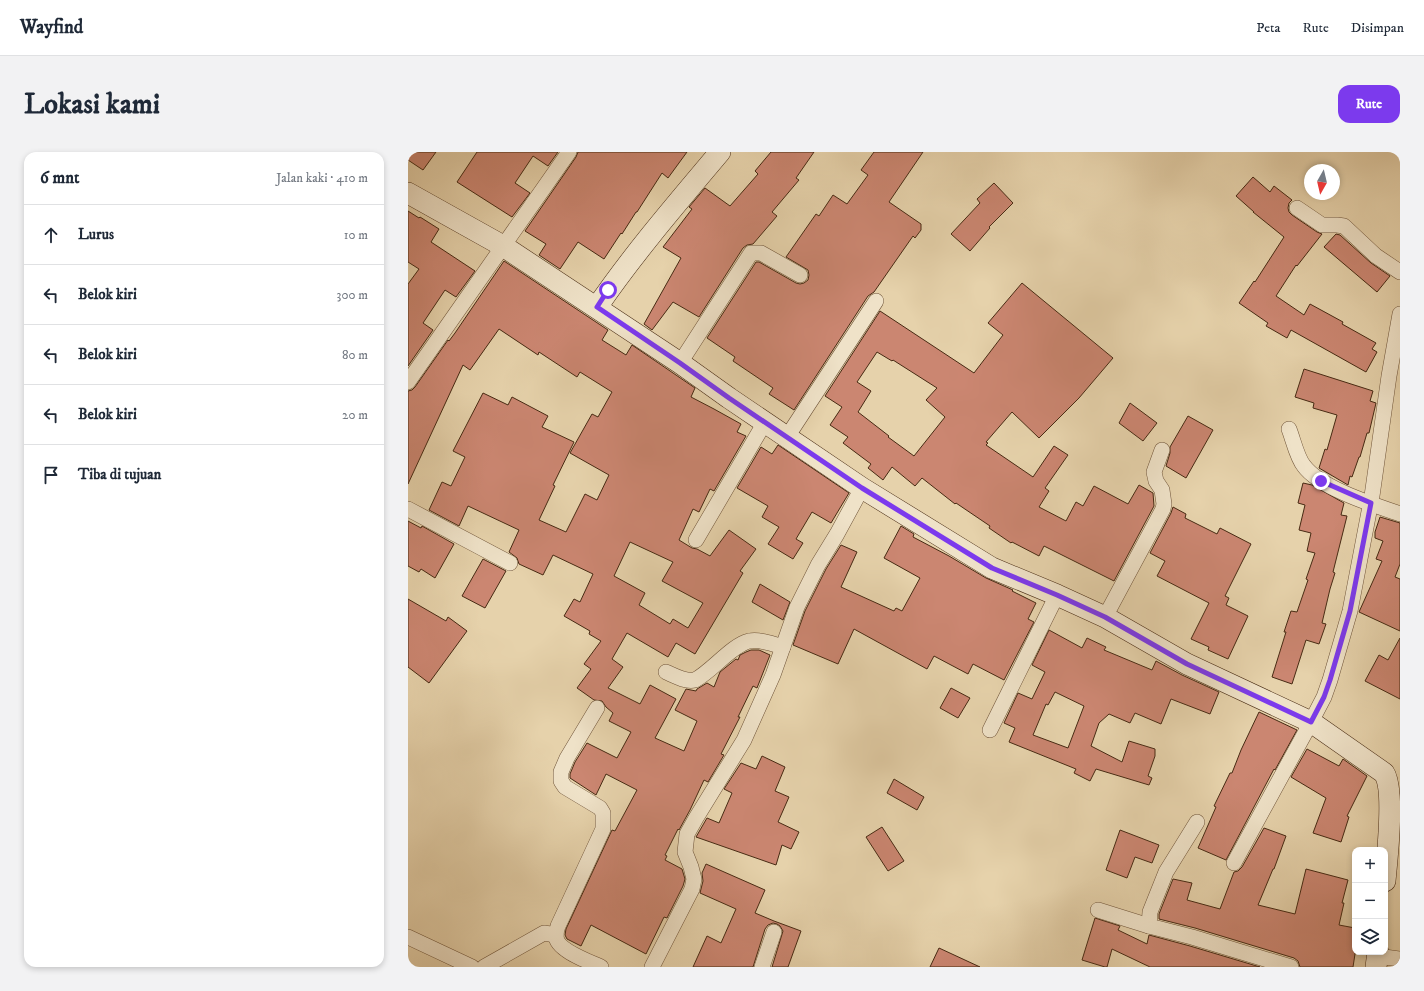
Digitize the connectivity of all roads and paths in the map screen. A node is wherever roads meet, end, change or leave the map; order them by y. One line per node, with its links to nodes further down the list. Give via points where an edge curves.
1 (569, 152): 5 (street)
2 (720, 152): 9 (main road)
3 (408, 193): 5 (main road)
4 (1297, 208): 6 (street, via 1322,225 1344,226 1376,256)
5 (503, 246): 9 (main road); 12 (street)
6 (1400, 272)
7 (800, 275): 11 (street, via 761,253 751,253)
8 (876, 301): 15 (street)
9 (597, 307): 11 (main road)
10 (1400, 314): 18 (street)
11 (680, 363): 13 (main road)
12 (408, 382)
13 (765, 422): 15 (main road); 21 (street)
14 (1289, 429): 18 (street, via 1302,465 1310,474)
15 (787, 437): 17 (main road)
16 (1162, 450): 24 (street, via 1154,472 1162,490 1164,504)
17 (862, 488): 23 (main road, via 992,568); 25 (street, via 814,572 797,607)
18 (1371, 503): 20 (street); 28 (street, via 1350,611 1330,680)
19 (408, 509): 22 (street)
20 (1400, 514)
21 (696, 540)
22 (510, 563)
23 (1057, 595): 24 (main road); 29 (street)
24 (1105, 617): 28 (main road, via 1187,664)
25 (783, 647): 26 (street, via 760,641 740,644 695,680 684,680); 43 (street, via 744,740 687,834 685,852 692,867 692,889)
26 (666, 672)
27 (597, 708): 36 (street, via 564,765 561,781 565,787 600,808 603,813 604,829)
28 (1311, 722): 31 (main road, via 1387,777); 32 (street)
29 (990, 730)
30 (1197, 822): 34 (street, via 1166,872 1150,912)
31 (1388, 850)
32 (1234, 863)
33 (1098, 910): 34 (street)
34 (1149, 926): 45 (street)
35 (774, 932): 44 (street)
36 (556, 935): 41 (street, via 544,933); 42 (street, via 560,946 567,951)
37 (408, 937): 40 (street)
38 (1377, 958): 39 (street)
39 (1400, 958)
40 (472, 967)
41 (484, 967)
42 (601, 967)
43 (652, 967)
44 (762, 967)
45 (1292, 967)

